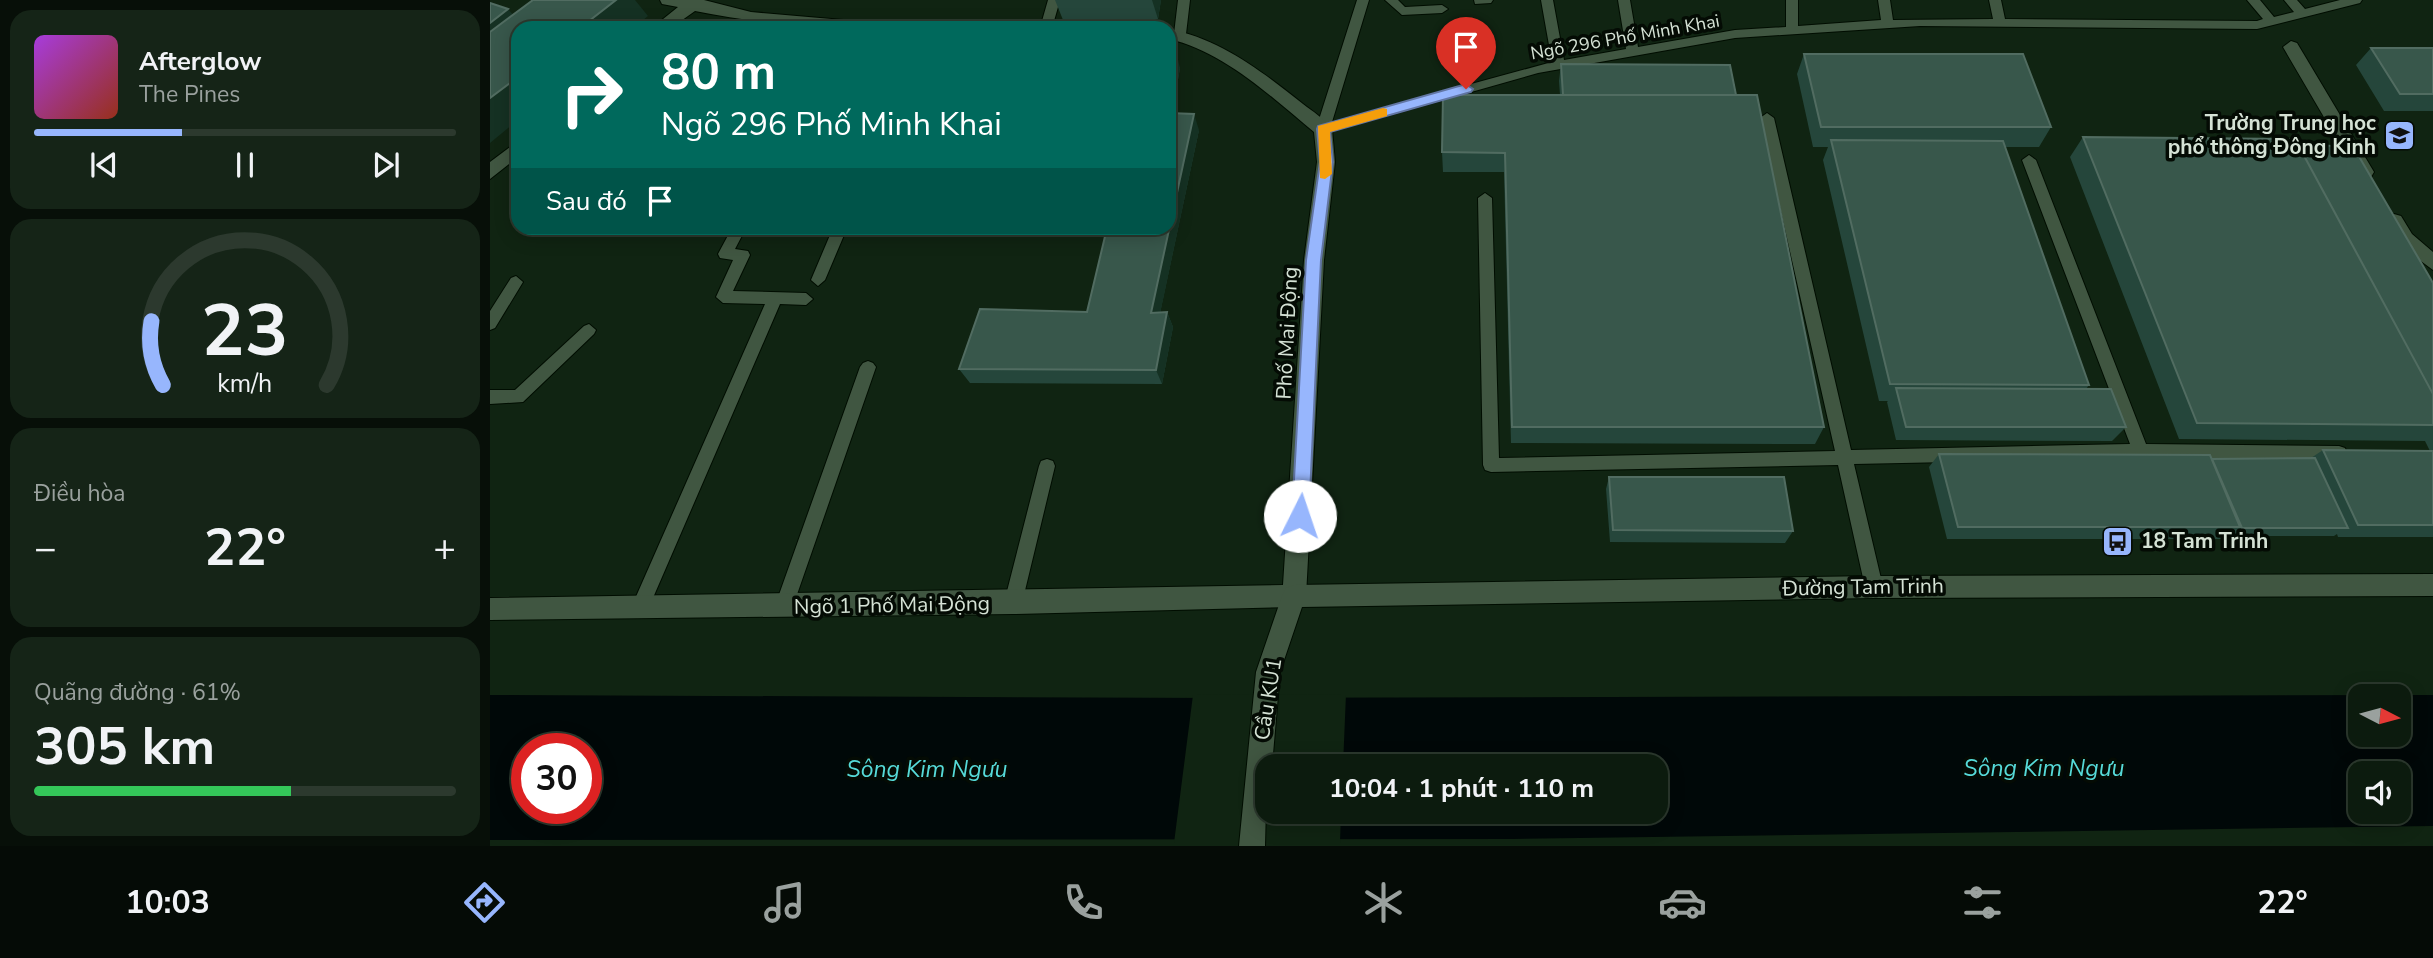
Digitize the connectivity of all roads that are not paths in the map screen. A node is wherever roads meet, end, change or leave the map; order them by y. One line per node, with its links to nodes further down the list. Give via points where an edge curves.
1 (668, 0): 16 (street)
2 (1054, 0): 21 (lane)
3 (1184, 0): 25 (lane)
4 (1363, 0): 32 (lane)
5 (1391, 0): 17 (lane, via 1402,11)
6 (1488, 0): 15 (lane)
7 (1547, 0): 30 (lane)
8 (1624, 0): 29 (lane)
9 (1792, 0): 26 (lane)
10 (1884, 0): 24 (lane)
11 (1995, 0): 23 (lane)
12 (2253, 0): 22 (lane)
13 (2290, 0): 18 (lane)
14 (2356, 0): 18 (lane, Ngõ 296 Phố Minh Khai)
15 (1479, 1)
16 (694, 3): 19 (street); 20 (street)
17 (1442, 9)
18 (2302, 13): 22 (lane, Ngõ 296 Phố Minh Khai)
19 (670, 21)
20 (770, 21)
21 (1048, 21)
22 (2272, 22): 23 (lane, Ngõ 296 Phố Minh Khai)
23 (2000, 23): 24 (lane, Ngõ 296 Phố Minh Khai)
24 (1888, 24): 26 (lane, Ngõ 296 Phố Minh Khai)
25 (1176, 30)
26 (1792, 30): 29 (lane, Ngõ 296 Phố Minh Khai, via 1735,34)
27 (1176, 35): 32 (street, via 1279,94)
28 (2291, 47): 39 (street, via 2405,239)
29 (1633, 52): 30 (lane, Ngõ 296 Phố Minh Khai)
30 (1559, 65): 32 (lane, Ngõ 296 Phố Minh Khai)
31 (1767, 118): 50 (lane)
32 (1323, 129): 54 (street, Phố Mai Động, via 1326,162 1314,260)
33 (511, 153): 35 (street)
34 (2029, 160): 48 (lane)
35 (490, 172)
36 (1485, 198): 50 (lane, via 1491,465)
37 (734, 235): 42 (lane, via 725,254 743,254 723,297)
38 (837, 235): 40 (lane)
39 (2433, 263)
40 (818, 279)
41 (516, 282): 44 (lane)
42 (775, 298): 43 (lane); 57 (lane)
43 (806, 299)
44 (490, 324)
45 (589, 330): 47 (lane, via 518,397)
46 (868, 367): 56 (lane)
47 (490, 397)
48 (2141, 450): 49 (lane); 50 (lane)
49 (2358, 453)
50 (1844, 457): 53 (lane)
51 (1047, 466): 55 (lane)
52 (2433, 584): 53 (street, Đường Tam Trinh)
53 (1874, 587): 54 (street, Đường Tam Trinh)
54 (1294, 596): 55 (street, Ngõ 1 Phố Mai Động); 59 (street, Cầu KU1, via 1268,672)
55 (1013, 603): 56 (street, Ngõ 1 Phố Mai Động)
56 (784, 606): 57 (street, Ngõ 1 Phố Mai Động)
57 (640, 608): 58 (street, Ngõ 1 Phố Mai Động)
58 (490, 609)
59 (1252, 846)

